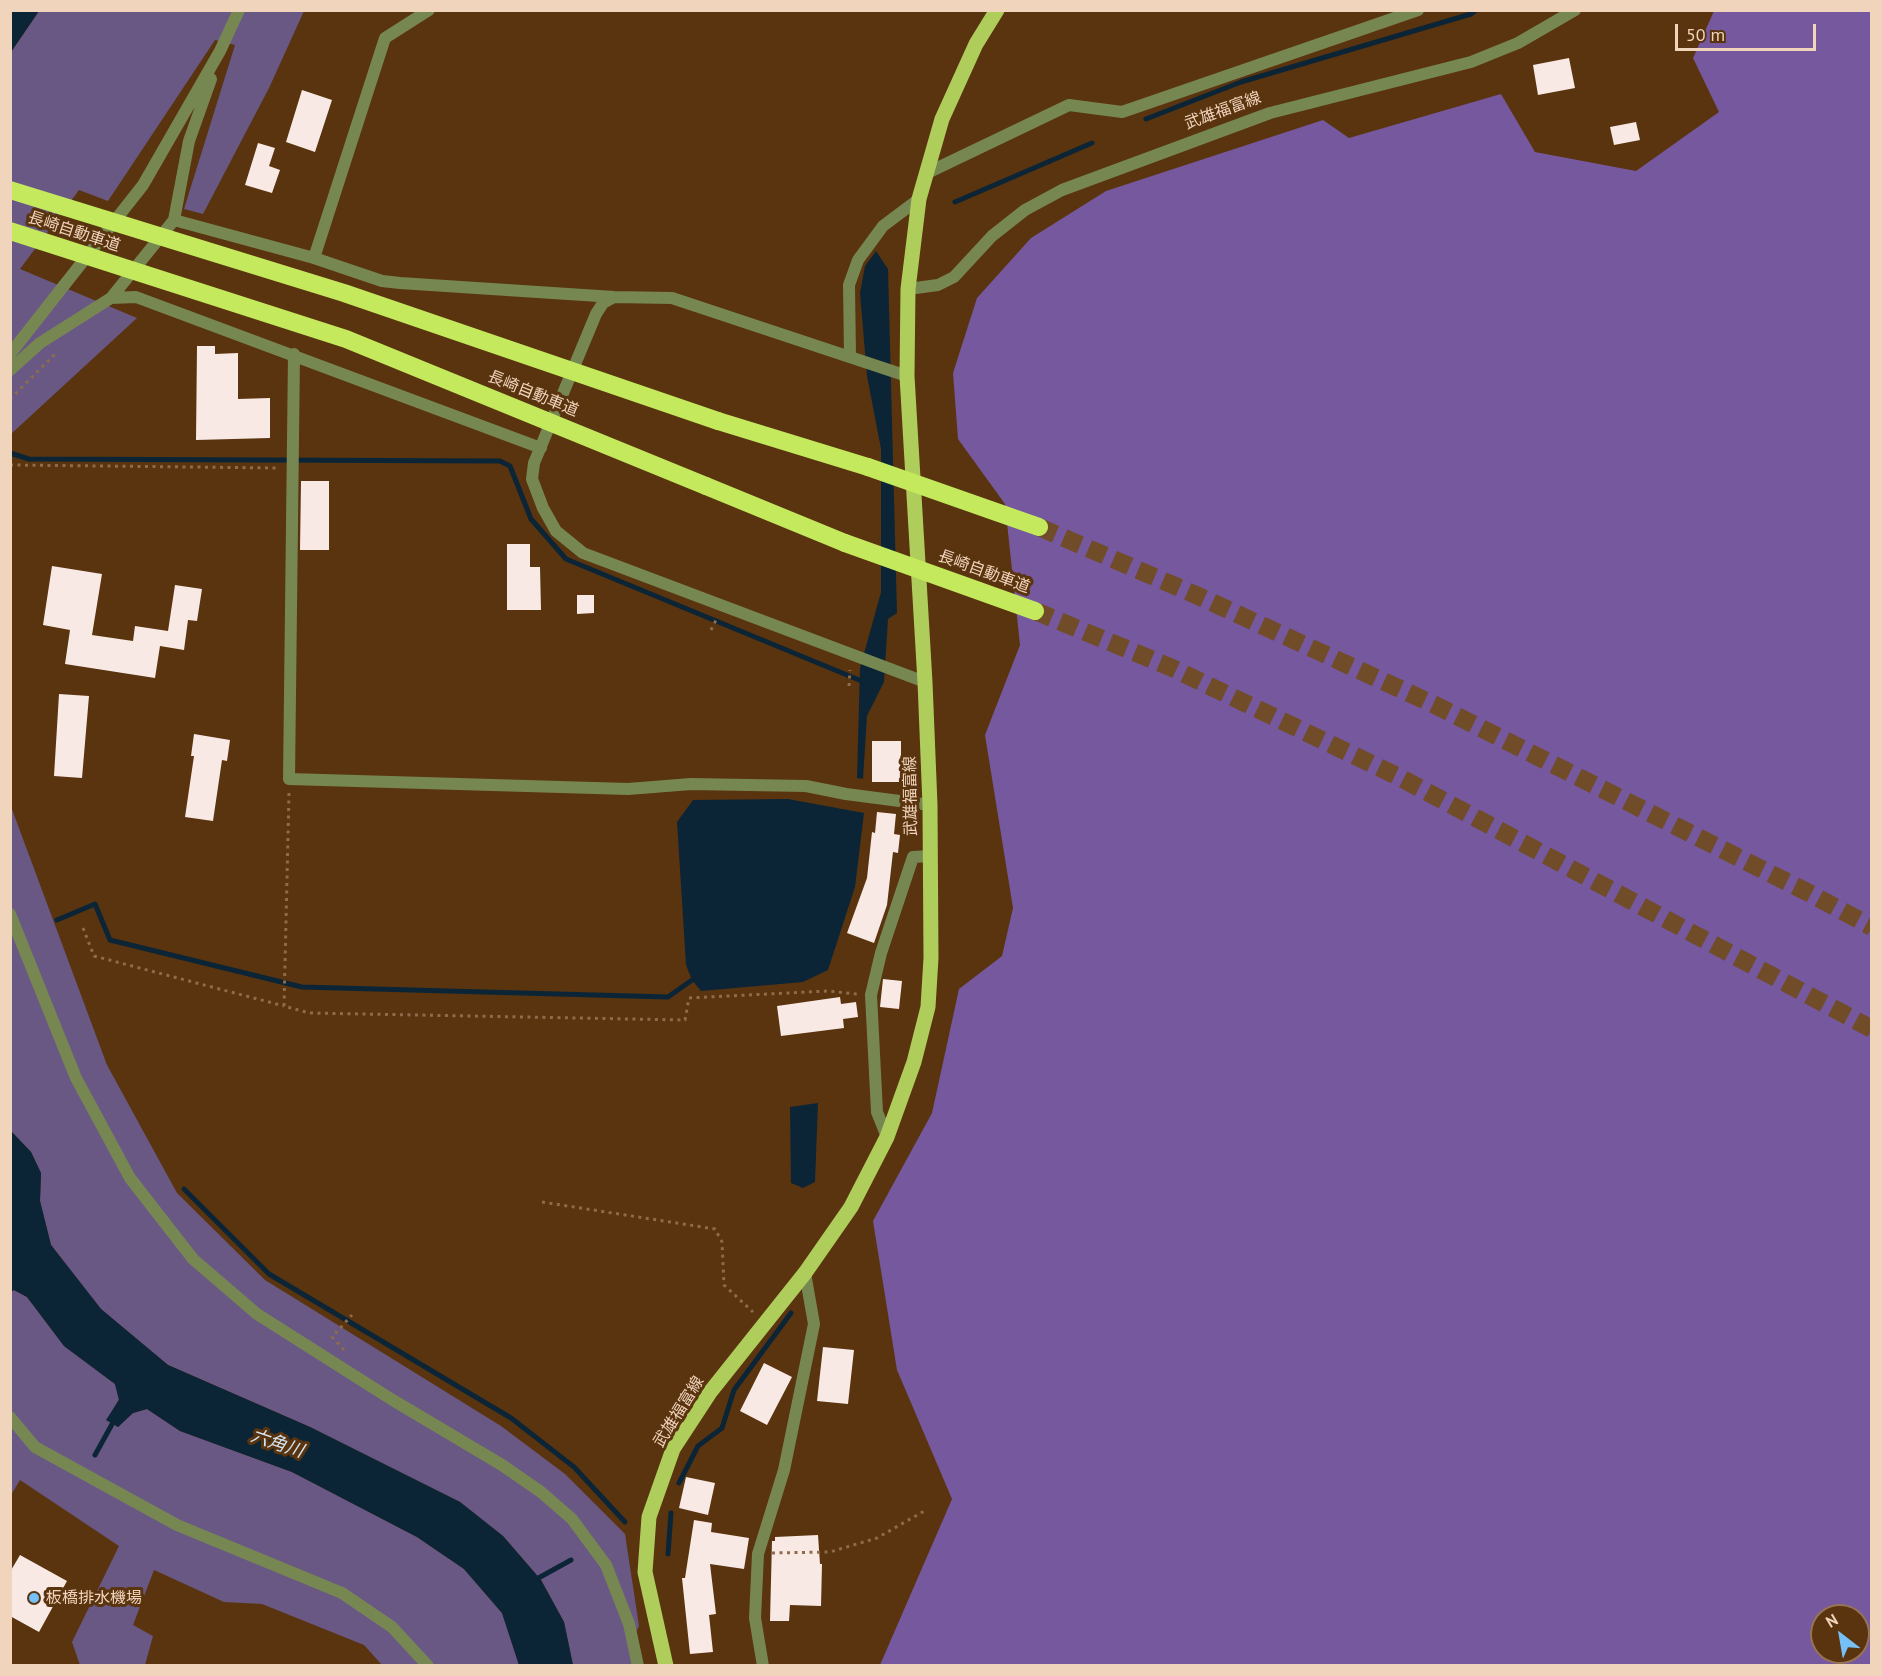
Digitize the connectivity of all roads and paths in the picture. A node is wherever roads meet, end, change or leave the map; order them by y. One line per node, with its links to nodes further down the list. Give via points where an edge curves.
1 (239, 10): 6 (street)
2 (429, 10): 12 (street, via 385,38)
3 (997, 10): 7 (main road, 武雄福富線, via 976,44 942,118)
4 (1418, 10): 7 (street, via 1122,112 1069,105)
5 (1575, 10): 13 (street, 武雄福富線, via 1518,43 1471,62 1270,112 1062,190 1025,210 992,236 954,277 938,285)
6 (220, 51): 10 (street, via 189,141); 16 (street, via 143,184)
7 (927, 173): 9 (main road, 武雄福富線)
8 (10, 190): 24 (highway, 長崎自動車道, bridge, via 344,293)
9 (919, 199): 13 (main road, 武雄福富線); 18 (street, via 883,226 858,260 849,285)
10 (174, 220): 12 (street); 15 (street)
11 (10, 231): 25 (highway, 長崎自動車道, bridge, via 346,339 845,543)
12 (314, 258): 14 (street, via 382,281)
13 (908, 289): 20 (main road, 武雄福富線)
14 (614, 297): 18 (street, via 672,298); 21 (street, via 603,303 596,314)
15 (111, 298): 17 (street, via 136,297); 19 (street, via 40,343)
16 (10, 354)
17 (294, 354): 21 (street); 23 (street)
18 (855, 358): 20 (street)
19 (10, 370)
20 (901, 374): 29 (main road, 武雄福富線)
21 (541, 448): 28 (street, via 531,479 556,531 583,553)
22 (10, 465): 23 (path)
23 (293, 468): 31 (street)
24 (1039, 527)
25 (1035, 611)
26 (719, 614): 27 (path)
27 (711, 630)
28 (851, 661): 29 (street); 30 (path)
29 (925, 682): 32 (main road, 武雄福富線)
30 (849, 686)
31 (289, 779): 32 (street, via 628,789 691,784 806,786); 37 (path)
32 (930, 805): 33 (main road, 武雄福富線)
33 (930, 856): 36 (street, via 913,857); 38 (main road, 武雄福富線, via 928,1007 914,1062)
34 (10, 914): 48 (street, via 81,1088 130,1178 193,1259 257,1314 541,1491 564,1512 606,1565 629,1624)
35 (83, 928): 37 (path, via 94,956)
36 (871, 995): 37 (path, via 828,991 689,998 685,1020 309,1013); 38 (street, via 877,1112)
37 (284, 1006)
38 (887, 1137): 40 (main road, 武雄福富線, via 851,1207)
39 (542, 1202): 42 (path, via 715,1229 722,1242 724,1285)
40 (805, 1273): 42 (main road, 武雄福富線); 46 (street, via 814,1324 784,1470)
41 (352, 1315): 43 (path)
42 (765, 1323): 49 (main road, 武雄福富線, via 673,1449 649,1517 645,1572)
43 (343, 1325)
44 (10, 1417): 47 (street, via 35,1447 177,1525 342,1593 392,1628)
45 (926, 1510): 46 (path, via 878,1538 830,1552)
46 (758, 1554): 50 (street, via 755,1618)
47 (428, 1665)
48 (638, 1665)
49 (666, 1665)
50 (763, 1665)

